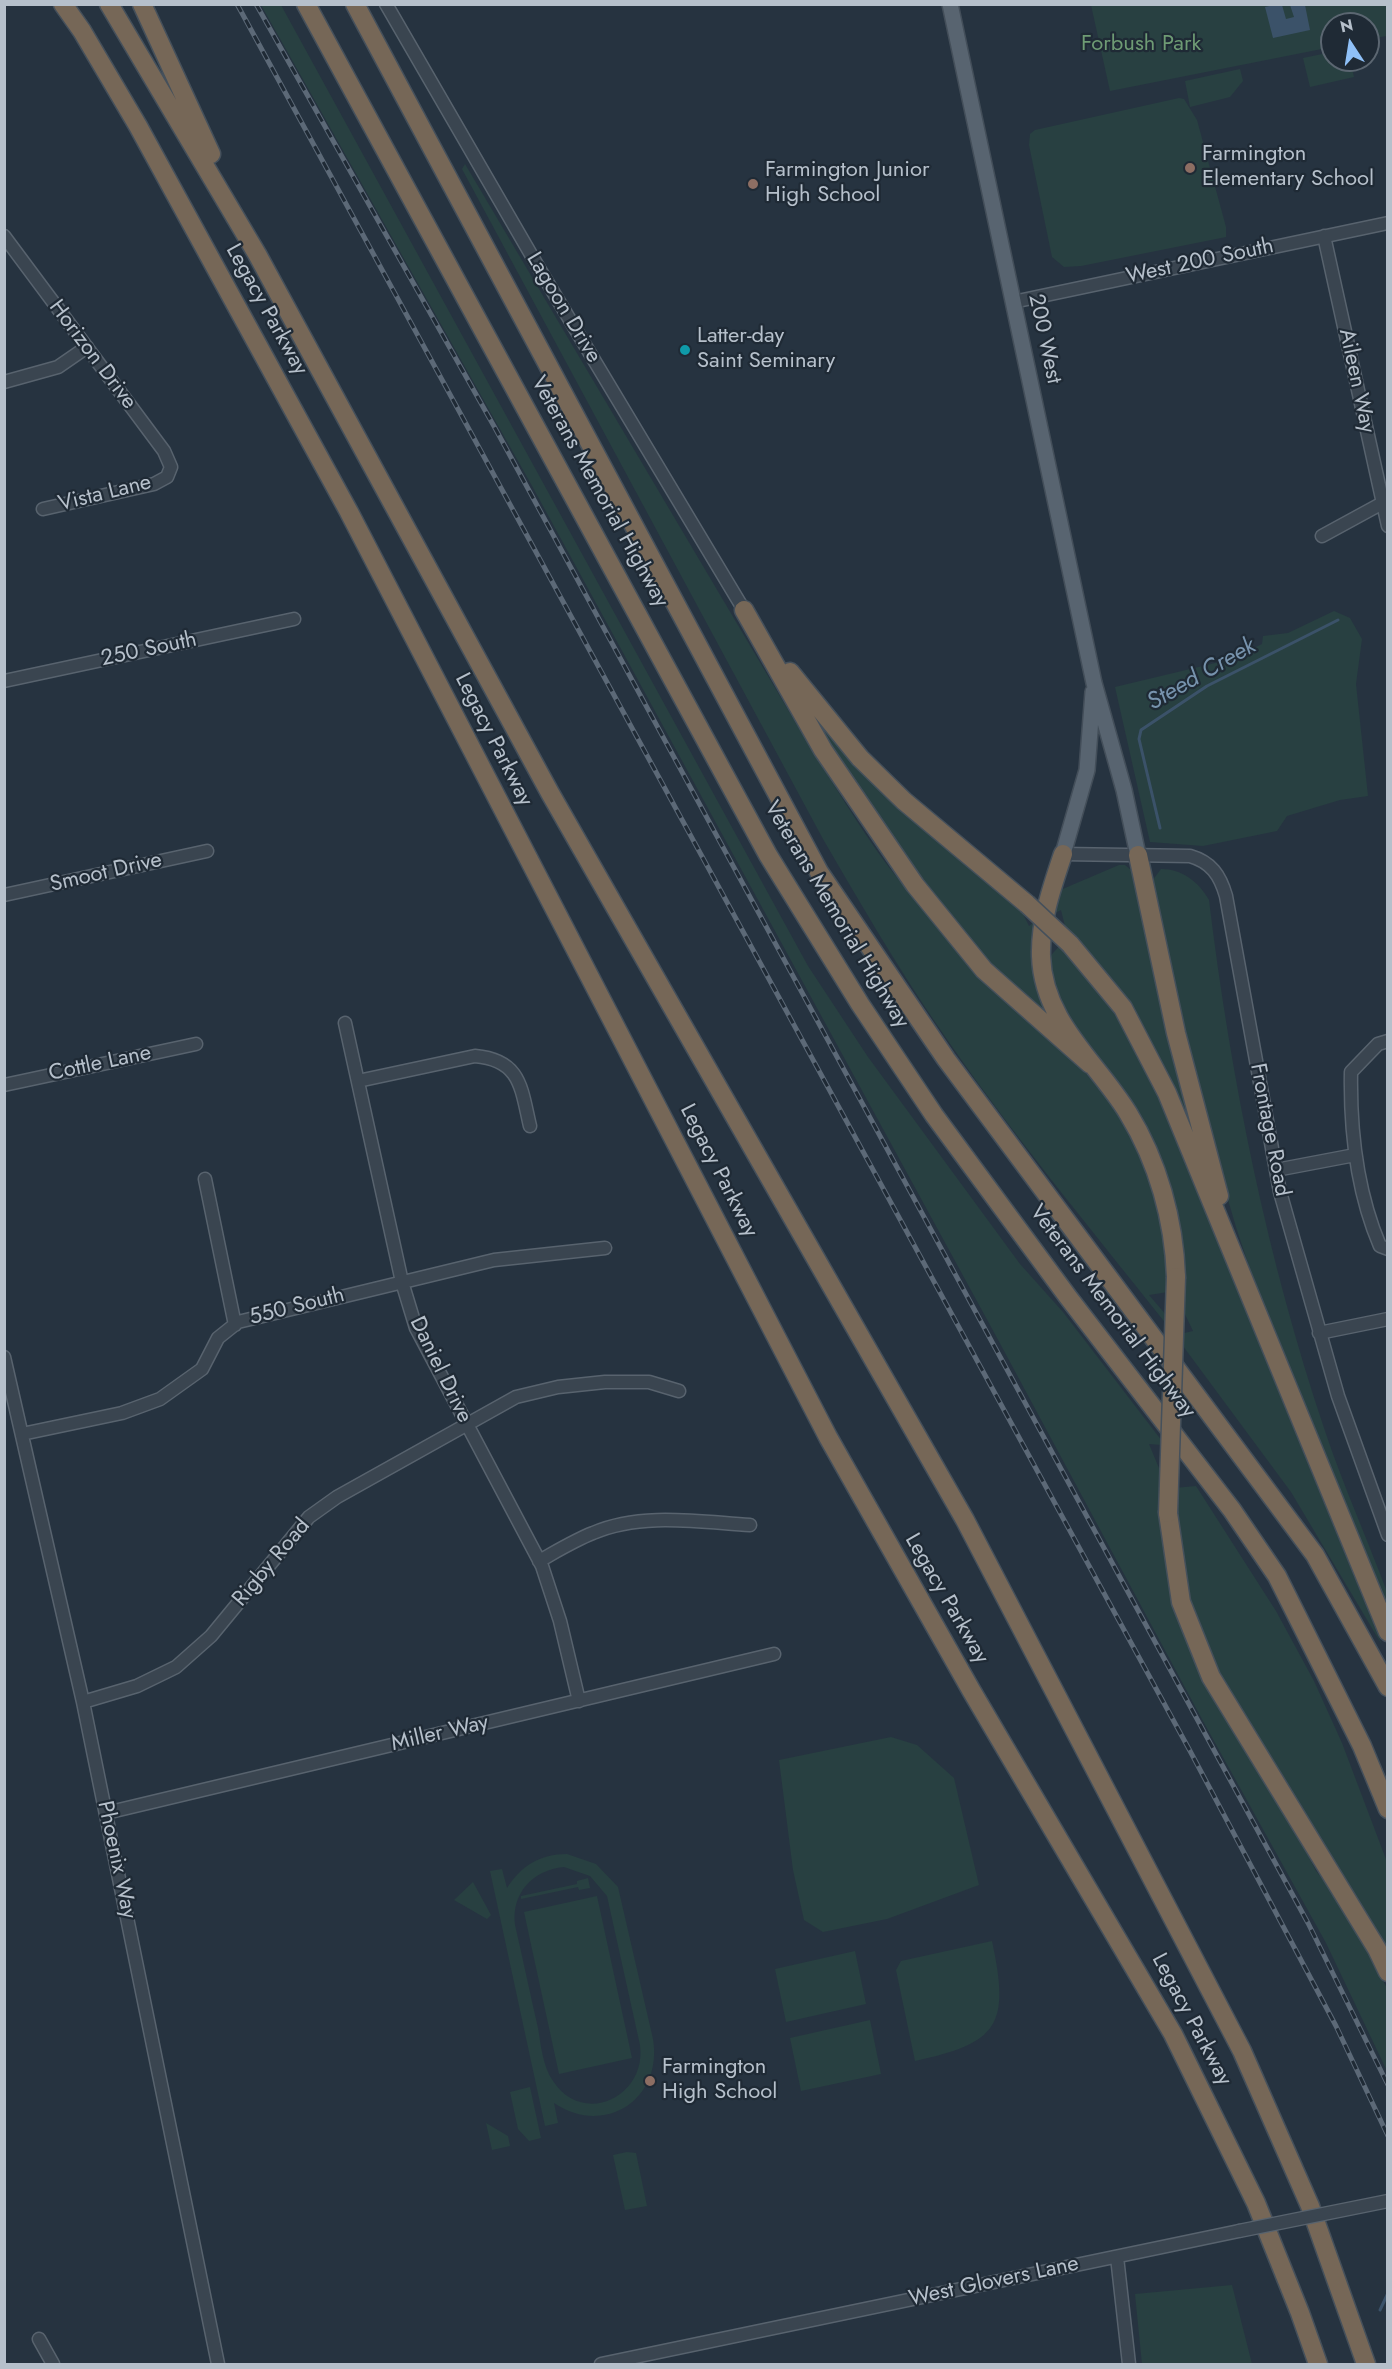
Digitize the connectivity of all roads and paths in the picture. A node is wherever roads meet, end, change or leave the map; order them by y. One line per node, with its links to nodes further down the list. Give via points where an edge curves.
1 (63, 4): 68 (highway, Legacy Parkway, via 138,126 343,502 828,1437 1173,2034 1256,2203)
2 (109, 4): 11 (highway)
3 (142, 4): 11 (highway)
4 (306, 4): 57 (highway, Veterans Memorial Highway, via 768,855 934,1115 1232,1510 1277,1576 1358,1736)
5 (356, 4): 54 (highway, Veterans Memorial Highway, via 819,872 946,1059 1315,1555)
6 (386, 4): 20 (street, Lagoon Drive)
7 (950, 4): 12 (main road, 200 West)
8 (1388, 223): 9 (street, West 200 South)
9 (1324, 236): 12 (street, West 200 South); 16 (street, Aileen Way)
10 (6, 241): 13 (street, Horizon Drive)
11 (257, 254): 69 (highway, Legacy Parkway, via 550,794 965,1520 1186,1940 1242,2051 1306,2196)
12 (1013, 302): 23 (main road, 200 West)
13 (87, 347): 14 (street, via 58,367); 15 (street, Horizon Drive, via 164,451 171,467)
14 (4, 382)
15 (167, 477): 17 (street, Vista Lane, via 154,484)
16 (1385, 501): 18 (street, Aileen Way); 19 (street)
17 (43, 509)
18 (1388, 526)
19 (1322, 536)
20 (744, 610): 31 (highway, via 823,750 915,885 984,970); 40 (highway, bridge, via 860,758 904,801 1070,944 1123,1008 1148,1053)
21 (294, 619): 22 (street, 250 South)
22 (4, 681)
23 (1094, 683): 25 (main road, via 1087,770); 26 (main road)
24 (207, 850): 27 (street, Smoot Drive)
25 (1063, 854): 26 (street, Frontage Road); 31 (highway, via 1044,918 1041,957 1054,1009)
26 (1138, 855): 36 (street, Frontage Road, via 1198,858 1215,870 1223,886); 40 (highway, via 1176,1033)
27 (4, 896)
28 (345, 1023): 32 (street, Daniel Drive)
29 (1388, 1041): 35 (street, via 1378,1044 1351,1072)
30 (196, 1044): 33 (street, Cottle Lane)
31 (1090, 1064): 59 (highway, bridge, via 1128,1113 1151,1159 1172,1228 1176,1277 1168,1513 1181,1602 1211,1677)
32 (358, 1081): 34 (street, via 475,1056 494,1058 517,1078); 41 (street, Daniel Drive)
33 (4, 1085)
34 (530, 1126)
35 (1355, 1155): 36 (street); 38 (street, via 1373,1231)
36 (1276, 1170): 44 (street, Frontage Road)
37 (205, 1179): 43 (street)
38 (1384, 1247)
39 (605, 1248): 41 (street, 550 South, via 494,1260)
40 (1239, 1270): 52 (highway)
41 (402, 1282): 43 (street, 550 South); 47 (street, Daniel Drive, via 416,1328)
42 (1388, 1319): 44 (street)
43 (235, 1325): 48 (street, 550 South, via 218,1338 202,1369 160,1399 122,1413)
44 (1319, 1333): 50 (street, Frontage Road)
45 (4, 1357): 48 (street, Phoenix Way)
46 (679, 1391): 47 (street, Rigby Road, via 649,1382 558,1387 516,1397)
47 (467, 1425): 51 (street, Daniel Drive); 56 (street, Rigby Road, via 337,1497 309,1517 211,1636 176,1667 137,1686)
48 (22, 1434): 56 (street, Phoenix Way)
49 (750, 1525): 51 (street, via 630,1523 594,1532)
50 (1388, 1535)
51 (539, 1561): 55 (street, Daniel Drive, via 551,1589)
52 (1388, 1632)
53 (774, 1654): 55 (street, Miller Way)
54 (1388, 1687)
55 (579, 1701): 58 (street, Miller Way)
56 (83, 1702): 58 (street, Phoenix Way)
57 (1388, 1809)
58 (106, 1813): 65 (street, Phoenix Way)
59 (1388, 1972)
60 (1388, 2201): 61 (street, West Glovers Lane, bridge)
61 (1117, 2257): 63 (street, West Glovers Lane); 67 (street)
62 (39, 2339): 64 (street)
63 (624, 2362): 66 (street, West Glovers Lane)
64 (53, 2364)
65 (218, 2364)
66 (601, 2364)
67 (1129, 2364)
68 (1318, 2364)
69 (1366, 2364)

